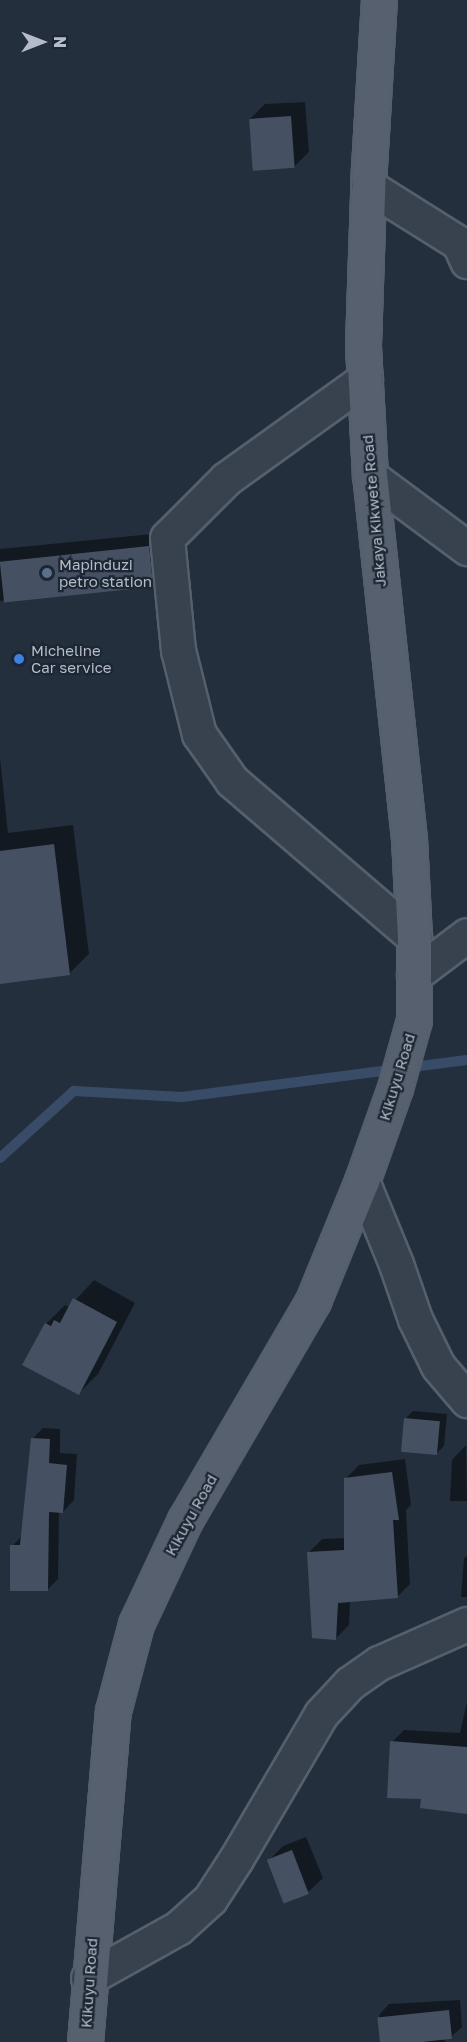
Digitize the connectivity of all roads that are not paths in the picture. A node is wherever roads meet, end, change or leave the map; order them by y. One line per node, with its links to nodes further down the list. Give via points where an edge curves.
1 (379, 0): 2 (main road, Jakaya Kikwete Road)
2 (368, 186): 3 (street, via 459,243); 4 (main road, Jakaya Kikwete Road)
3 (467, 261)
4 (365, 379): 5 (main road, Jakaya Kikwete Road); 8 (street, via 226,479 167,538 178,650 199,734 232,781)
5 (369, 476): 6 (street); 8 (main road, Jakaya Kikwete Road, via 409,839)
6 (467, 548)
7 (467, 935): 9 (street)
8 (414, 937): 9 (main road, Jakaya Kikwete Road)
9 (414, 975): 10 (main road, Jakaya Kikwete Road)
10 (414, 1020): 11 (main road, Kikuyu Road)
11 (362, 1181): 12 (street, via 415,1320 438,1366); 14 (main road, Kikuyu Road, via 313,1301 185,1520 136,1624 112,1711)
12 (467, 1400)
13 (467, 1624): 14 (street, via 379,1663 350,1683 321,1714 210,1899 178,1928)
14 (88, 1978): 15 (main road, Kikuyu Road)
15 (85, 2042)

